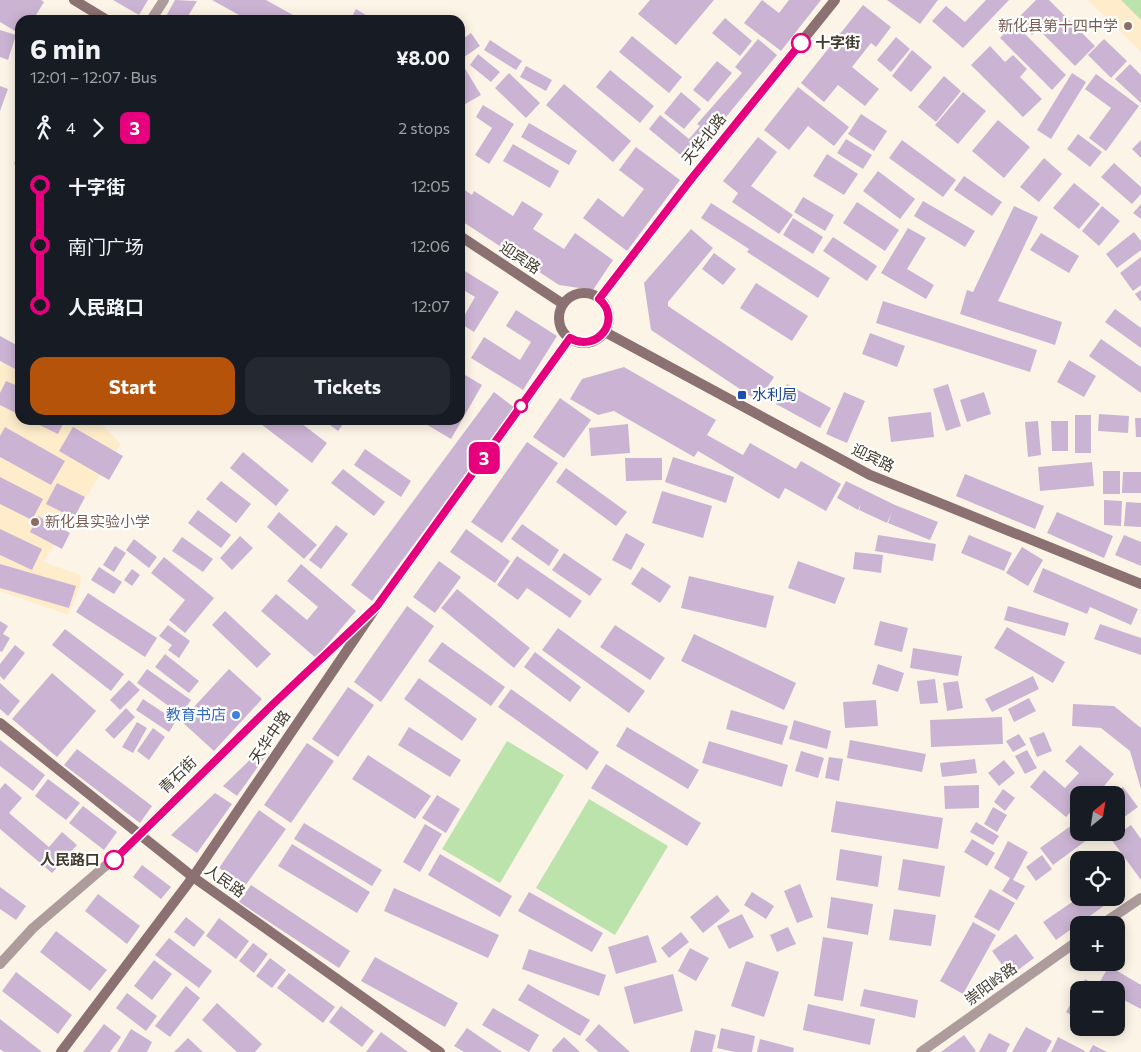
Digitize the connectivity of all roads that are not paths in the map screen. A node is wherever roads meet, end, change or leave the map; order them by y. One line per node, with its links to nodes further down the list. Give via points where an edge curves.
1 (74, 0): 4 (street)
2 (164, 0): 5 (street)
3 (835, 0): 7 (street, 天华北路)
4 (99, 15)
5 (154, 15)
6 (465, 239): 8 (street, 迎宾路)
7 (599, 299): 8 (street, via 580,293); 9 (street, via 609,316)
8 (563, 304): 10 (street, via 559,323)
9 (604, 332): 10 (street, via 591,342); 11 (street, 迎宾路, via 870,474)
10 (570, 338): 12 (street, 天华中路)
11 (1141, 584)
12 (377, 606): 14 (street, 天华中路); 18 (street, 青石街, bridge, via 124,850 33,928)
13 (0, 723): 14 (street, 人民路)
14 (193, 877): 19 (street, 天华中路); 20 (street, 人民路)
15 (1141, 898): 16 (street)
16 (1114, 916)
17 (1070, 946): 21 (street, 崇阳岭路)
18 (0, 964)
19 (60, 1052)
20 (440, 1052)
21 (921, 1052)

